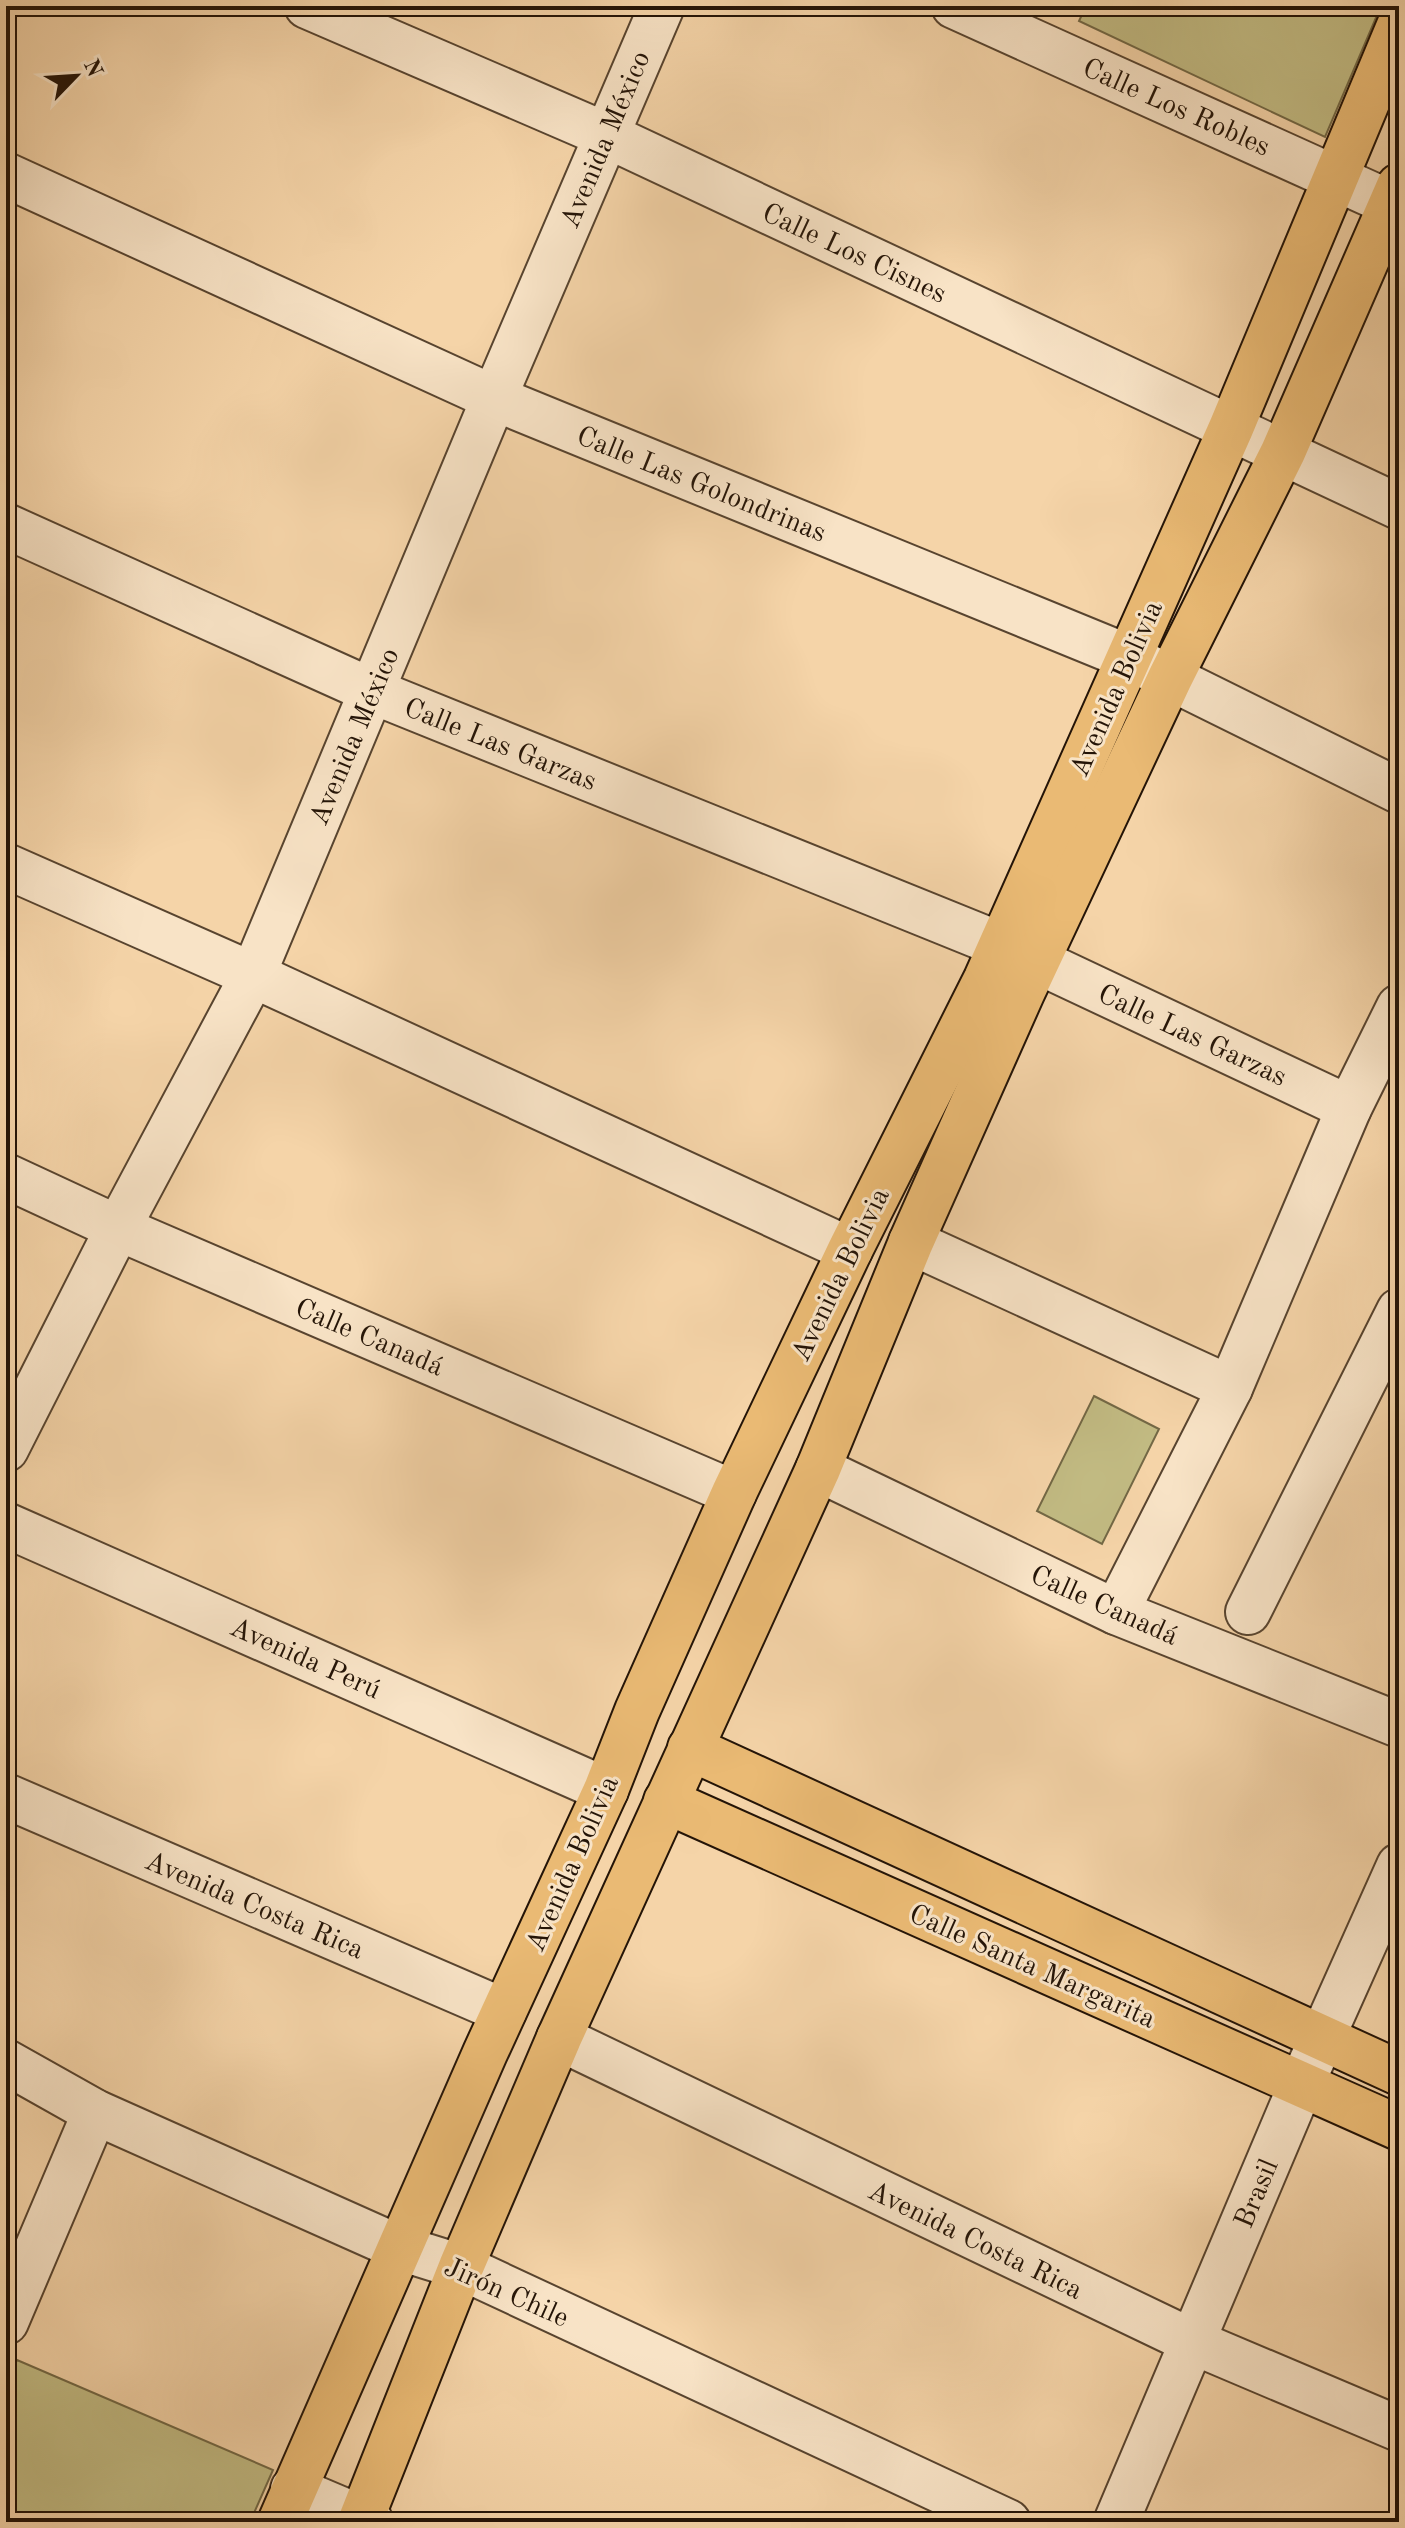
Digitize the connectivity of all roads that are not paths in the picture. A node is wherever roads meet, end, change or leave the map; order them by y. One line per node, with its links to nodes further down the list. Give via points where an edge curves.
1 (307, 6): 5 (street, Calle Los Cisnes)
2 (662, 6): 5 (street, Avenida México)
3 (954, 6): 7 (street, Calle Los Robles)
4 (1399, 26): 7 (main road, Avenida Bolivia)
5 (606, 135): 9 (street, Avenida México); 10 (street, Calle Los Cisnes)
6 (6, 175): 9 (street, Calle Las Golondrinas)
7 (1336, 178): 8 (street, Calle Los Robles); 10 (main road, Avenida Bolivia)
8 (1396, 199): 11 (main road, Avenida Bolivia)
9 (494, 398): 14 (street, Calle Las Golondrinas); 16 (street, Avenida México)
10 (1231, 428): 11 (street, Calle Los Cisnes); 14 (main road, Avenida Bolivia)
11 (1283, 452): 12 (street, Calle Los Cisnes); 15 (main road, Avenida Bolivia)
12 (1399, 507)
13 (6, 526): 16 (street, Calle Las Garzas)
14 (1128, 657): 15 (street, Calle Las Golondrinas); 19 (main road, Avenida Bolivia)
15 (1170, 678): 17 (street, Calle Las Golondrinas); 19 (main road, Avenida Bolivia)
16 (372, 691): 19 (street, Calle Las Garzas); 20 (street, Avenida México)
17 (1399, 791)
18 (6, 866): 20 (street)
19 (1019, 953): 22 (street, Calle Las Garzas); 25 (main road, Avenida Bolivia); 26 (main road, Avenida Bolivia)
20 (253, 975): 24 (street, Avenida México); 26 (street)
21 (1399, 1007): 22 (street)
22 (1349, 1108): 29 (street)
23 (6, 1176): 24 (street, Calle Canadá)
24 (118, 1228): 31 (street, Avenida México); 33 (street, Calle Canadá)
25 (911, 1242): 29 (street); 30 (main road, Avenida Bolivia)
26 (850, 1250): 28 (main road, Avenida Bolivia)
27 (1399, 1311): 36 (street)
28 (785, 1382): 30 (main road); 33 (main road, Avenida Bolivia)
29 (1230, 1388): 35 (street)
30 (842, 1408): 32 (main road, Avenida Bolivia)
31 (6, 1449)
32 (818, 1469): 35 (street, Calle Canadá); 38 (main road, Avenida Bolivia)
33 (734, 1493): 39 (main road, Avenida Bolivia)
34 (6, 1525): 39 (street, Avenida Perú)
35 (1116, 1612): 37 (street, Calle Canadá)
36 (1248, 1612)
37 (1399, 1725)
38 (690, 1748): 41 (main road, Avenida Bolivia); 45 (main road, Calle Santa Margarita)
39 (606, 1790): 43 (main road, Avenida Bolivia)
40 (6, 1796): 43 (street, Avenida Costa Rica)
41 (666, 1801): 44 (main road, Avenida Bolivia); 48 (main road, Calle Santa Margarita)
42 (1399, 1866): 45 (street, Brasil)
43 (504, 2011): 51 (main road, Avenida Bolivia)
44 (559, 2038): 52 (main road, Avenida Bolivia); 54 (street, Avenida Costa Rica)
45 (1322, 2038): 47 (main road, Calle Santa Margarita); 48 (street, Brasil)
46 (6, 2062): 49 (street, Jirón Chile)
47 (1399, 2073)
48 (1301, 2085): 50 (main road, Calle Santa Margarita); 54 (street, Brasil)
49 (95, 2112): 51 (street, Jirón Chile); 53 (street)
50 (1399, 2128)
51 (400, 2248): 52 (street, Jirón Chile); 56 (main road, Avenida Bolivia)
52 (461, 2267): 57 (main road, Avenida Bolivia); 58 (street, Jirón Chile)
53 (6, 2322)
54 (1191, 2341): 55 (street, Avenida Costa Rica); 59 (street, Brasil)
55 (1399, 2429)
56 (286, 2505): 57 (street)
57 (364, 2521)
58 (1008, 2522)
59 (1116, 2522)

